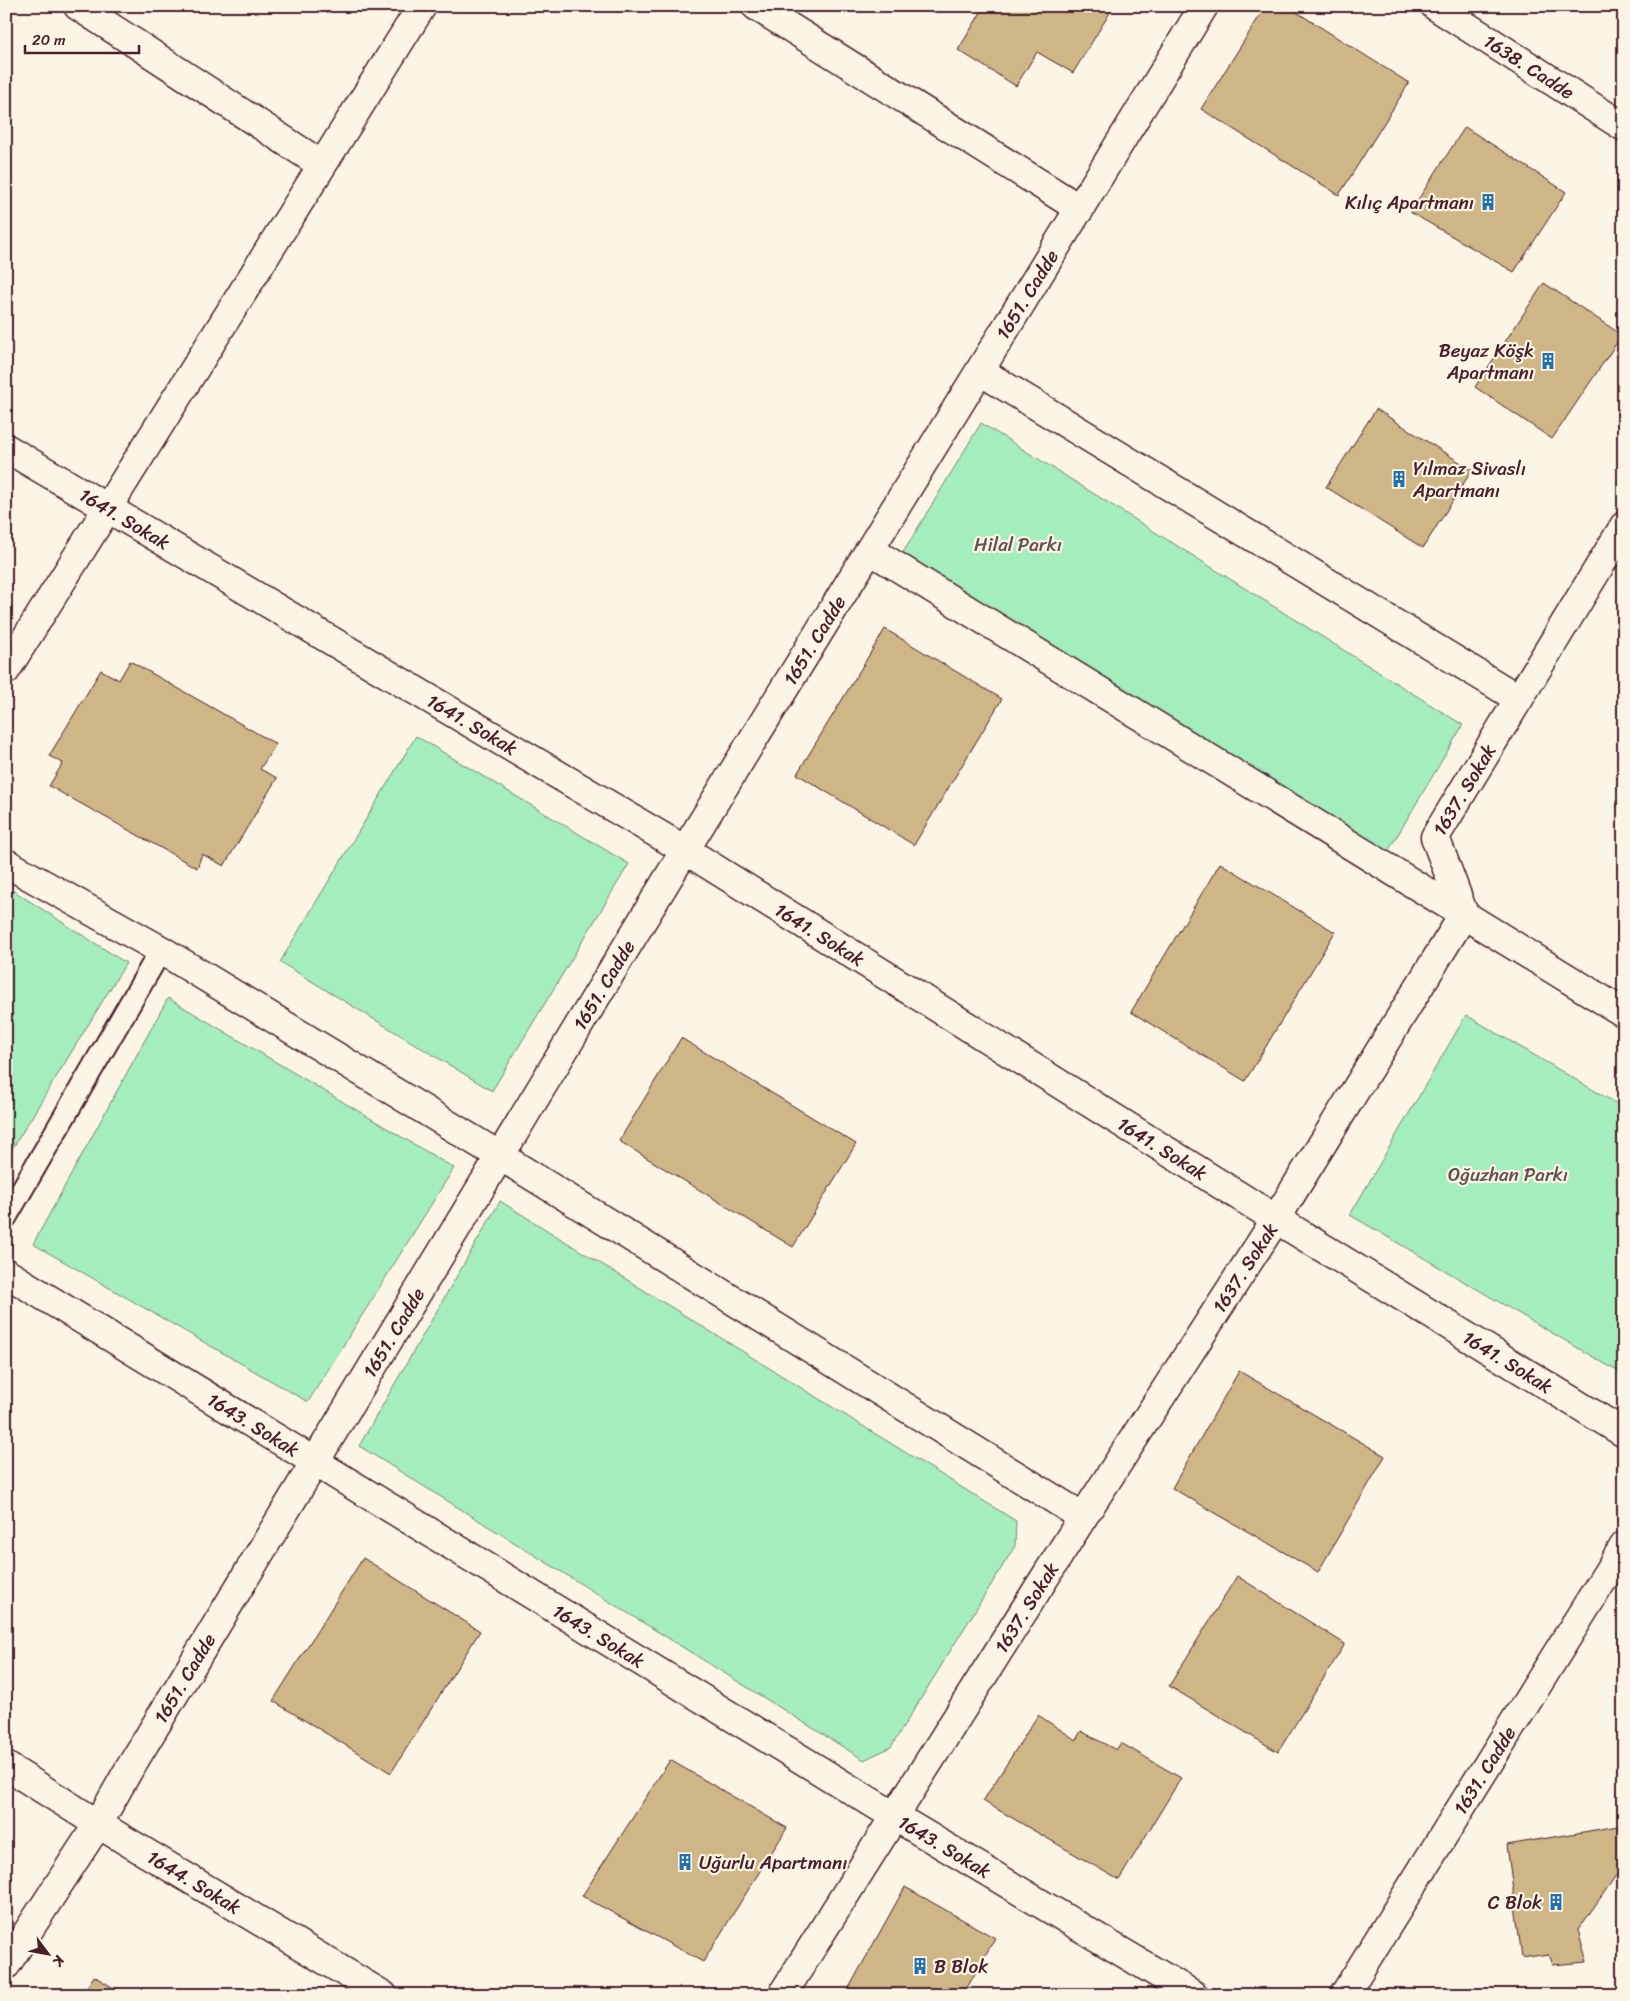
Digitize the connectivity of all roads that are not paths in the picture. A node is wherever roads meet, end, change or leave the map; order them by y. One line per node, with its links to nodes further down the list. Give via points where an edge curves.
1 (78, 6): 7 (street)
2 (422, 6): 7 (street)
3 (756, 6): 8 (street)
4 (1204, 6): 8 (street, 1651. Cadde)
5 (1435, 6): 6 (street, 1638. Cadde)
6 (1624, 127)
7 (322, 165): 11 (street)
8 (1080, 209): 9 (street, 1651. Cadde)
9 (980, 371): 13 (street, 1651. Cadde); 15 (street)
10 (6, 448): 11 (street, 1641. Sokak)
11 (107, 509): 14 (street); 16 (street, 1641. Sokak)
12 (1624, 526): 15 (street, 1637. Sokak)
13 (870, 550): 16 (street, 1651. Cadde); 18 (street)
14 (6, 670)
15 (1519, 699): 18 (street, 1637. Sokak, via 1435,837)
16 (685, 850): 21 (street, 1651. Cadde); 23 (street, 1641. Sokak)
17 (6, 863): 19 (street)
18 (1464, 914): 20 (street); 23 (street, 1637. Sokak)
19 (161, 950): 21 (street); 22 (lane)
20 (1624, 1013)
21 (500, 1156): 26 (street, 1651. Cadde); 27 (street)
22 (6, 1217)
23 (1276, 1219): 25 (street, 1641. Sokak); 27 (street, 1637. Sokak)
24 (6, 1273): 26 (street, 1643. Sokak)
25 (1624, 1433)
26 (316, 1461): 30 (street, 1643. Sokak); 31 (street, 1651. Cadde)
27 (1083, 1517): 30 (street, 1637. Sokak)
28 (1624, 1546): 36 (street, 1631. Cadde)
29 (6, 1766): 31 (street, 1644. Sokak)
30 (894, 1816): 34 (street, 1637. Sokak); 35 (street, 1643. Sokak)
31 (98, 1824): 32 (street, 1651. Cadde); 33 (street, 1644. Sokak)
32 (6, 1965)
33 (383, 1995)
34 (782, 1995)
35 (1194, 1995)
36 (1344, 1995)

